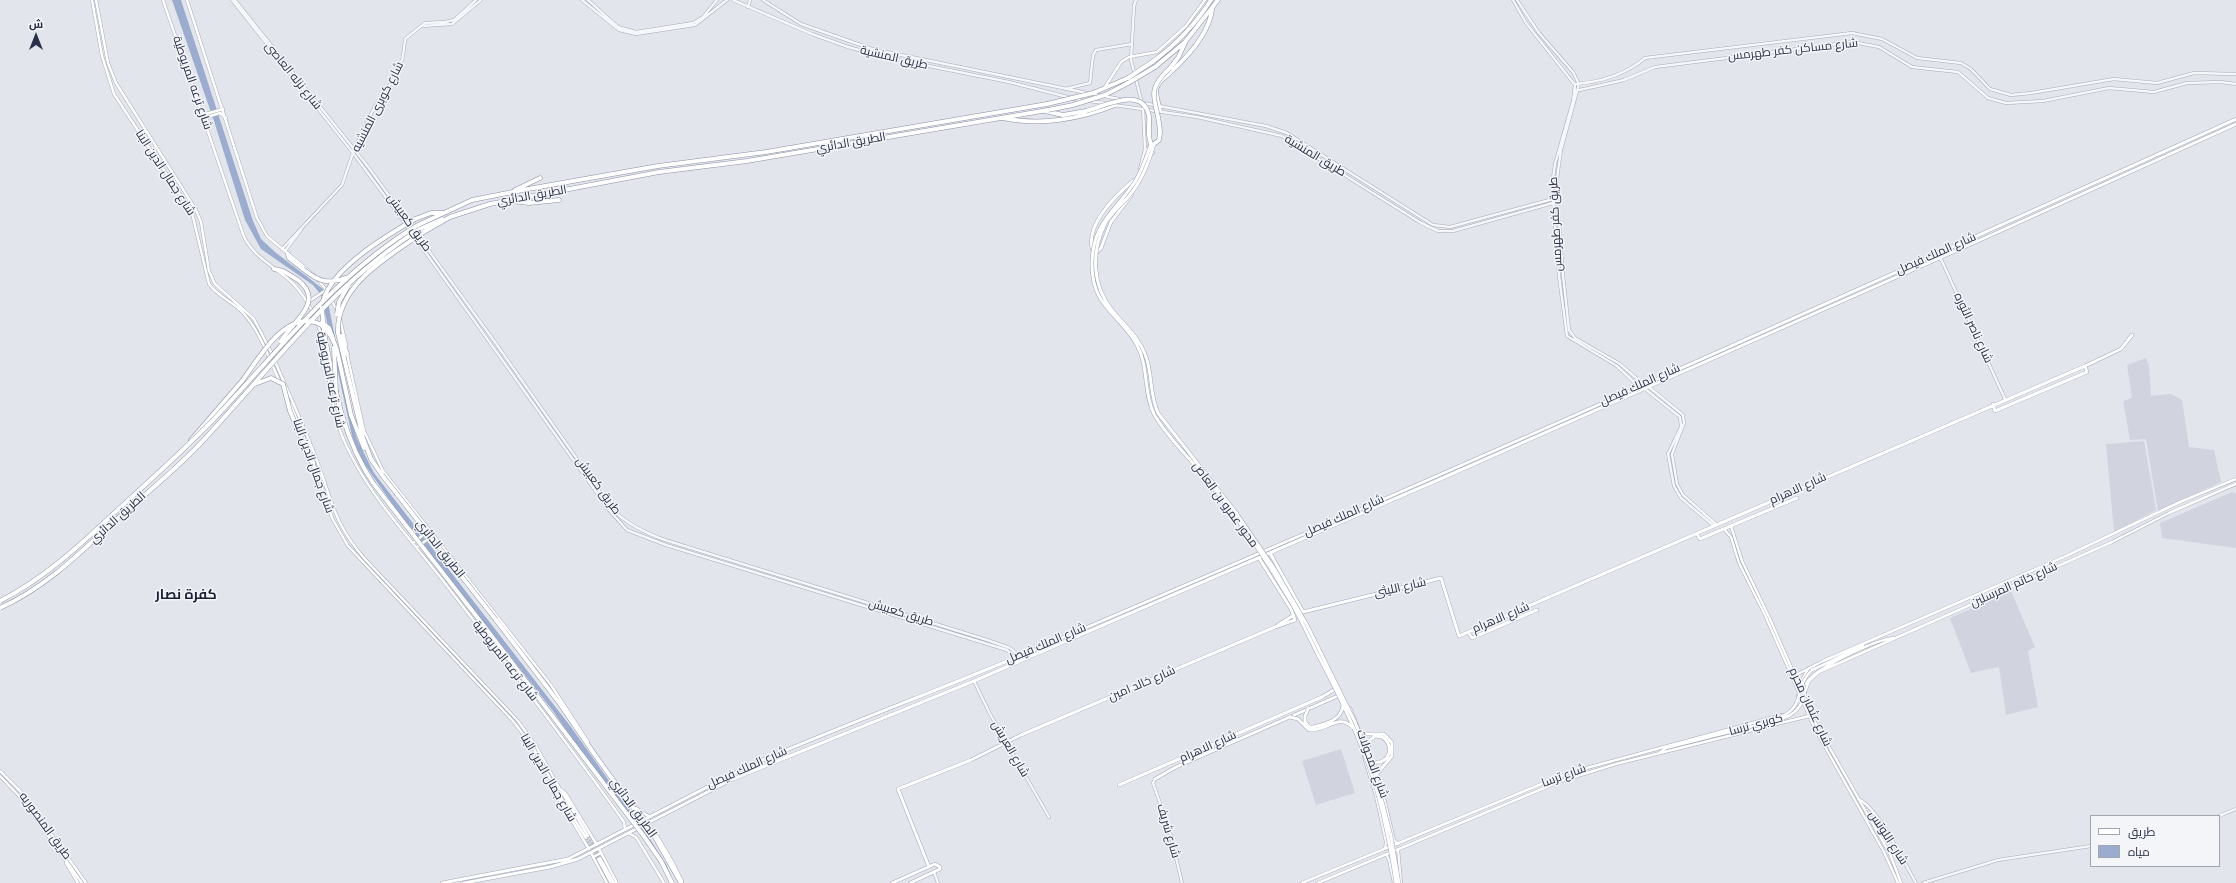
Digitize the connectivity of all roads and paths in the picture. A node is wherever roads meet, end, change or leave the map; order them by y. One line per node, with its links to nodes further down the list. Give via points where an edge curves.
1 (92, 0): 86 (main road, شارع جمال الدين البنا, via 107,76 114,94 192,213 209,284 216,293)
2 (96, 0): 85 (main road, شارع جمال الدين البنا, via 108,62 116,83 196,210 201,222 209,271 215,284)
3 (163, 0): 44 (main road, شارع ترعه المريوطية)
4 (187, 0): 40 (main road, شارع ترعه المريوطية)
5 (232, 0): 52 (street, شارع نزله العاصى)
6 (235, 0): 52 (street, شارع نزله العاصى)
7 (476, 0): 24 (street, via 452,21 426,23)
8 (481, 0): 24 (street, via 452,24)
9 (582, 0): 12 (street, via 616,29 633,34 695,25)
10 (588, 0): 11 (street, via 616,25 624,30 636,32 693,23 703,17)
11 (717, 0)
12 (727, 0)
13 (733, 0): 22 (street, طريق المنشية)
14 (750, 0): 22 (street)
15 (763, 0): 32 (street, طريق المنشية, via 801,24 862,46 903,57 1019,78)
16 (1136, 0): 26 (street)
17 (1205, 0): 27 (main road, via 1186,26 1157,52)
18 (1211, 0): 33 (highway, الطريق الدائري, bridge, via 1194,25 1152,62 1128,78)
19 (1218, 0): 23 (highway, الطريق الدائري)
20 (1513, 0): 29 (street, via 1526,23)
21 (1517, 0): 30 (street)
22 (748, 7): 36 (street, طريق المنشية, via 812,34 858,49)
23 (1212, 10): 25 (highway, الطريق الدائري); 41 (highway, via 1202,36 1158,85 1156,94)
24 (421, 26): 54 (street, شارع كوبرى المنشيه, via 405,39 403,57 397,74 375,106)
25 (1185, 42): 42 (highway, الطريق الدائري, bridge, via 1155,67 1105,95); 53 (highway, bridge, via 1178,58 1158,78 1154,87 1160,134 1159,140)
26 (1132, 44): 27 (street); 32 (street, via 1095,51 1091,81 1087,85)
27 (1131, 56): 33 (main road, via 1116,67); 37 (street)
28 (2236, 74): 30 (street, via 2194,73 2157,83 2114,79 2010,95 1990,89 1971,69 1961,63 1917,58 1882,39 1852,33 1645,58 1618,75)
29 (1575, 84): 30 (street); 35 (street, طريق كفر طهرمس)
30 (1579, 84): 34 (street, طريق كفر طهرمس)
31 (2236, 84): 34 (street, شارع مساكن كفر طهرمس, via 2187,83 2154,92 2109,88 2044,101 2006,103 1988,98 1962,74 1955,71 1912,67 1879,47 1853,42 1655,66 1624,80)
32 (1064, 89): 36 (street); 37 (street, طريق المنشية)
33 (1104, 89): 63 (highway, الطريق الدائري, bridge, via 1047,104 766,152 644,168)
34 (1579, 90): 35 (street, شارع مساكن كفر طهرمس); 96 (street, طريق كفر طهرمس, via 1561,150 1557,180 1560,243 1569,330 1575,338 1620,364)
35 (1575, 91): 65 (street, طريق كفر طهرمس, via 1555,164)
36 (1062, 96): 38 (street, طريق المنشية)
37 (1142, 103): 39 (street); 41 (street, طريق المنشية)
38 (1115, 105): 39 (street, طريق المنشية); 46 (highway, via 1091,113 1046,121)
39 (1143, 108): 41 (street, طريق المنشية); 56 (street)
40 (223, 109): 43 (main road); 45 (main road, شارع ترعه المريوطية)
41 (1160, 109): 50 (street, طريق المنشية, via 1266,126); 51 (street, طريق المنشية)
42 (1046, 110): 46 (highway, الطريق الدائري); 53 (highway, bridge, via 1063,115 1126,99 1138,100 1147,110)
43 (218, 112): 44 (main road); 45 (main road); 49 (main road, via 207,117)
44 (202, 115): 49 (main road, شارع ترعه المريوطية)
45 (226, 118): 76 (main road, شارع ترعه المريوطية, via 257,218 264,232)
46 (1001, 118): 66 (highway, الطريق الدائري, via 768,158 647,174)
47 (2236, 119): 57 (main road, شارع الملك فيصل)
48 (2236, 124): 59 (main road, شارع الملك فيصل)
49 (206, 125): 80 (main road, شارع ترعه المريوطية, via 244,237 253,251)
50 (1287, 133): 51 (street); 65 (street, طريق المنشية, via 1440,227 1450,227)
51 (1286, 137): 68 (street, طريق المنشية, via 1421,223 1438,231 1453,231)
52 (346, 142): 54 (street, شارع نزله العاصى)
53 (1152, 144): 77 (main road, محور عمرو بن العاص, bridge, via 1138,183 1105,224)
54 (354, 152): 70 (street, شارع كوبرى المنشيه, via 339,190); 104 (street, طريق كعبيش)
55 (1154, 153): 56 (street, via 1149,147)
56 (1144, 154): 62 (street, via 1141,168)
57 (2155, 156): 58 (main road, شارع الملك فيصل); 59 (main road)
58 (2149, 158): 60 (main road); 72 (main road, شارع الملك فيصل)
59 (2158, 159): 60 (main road, شارع الملك فيصل)
60 (2151, 162): 74 (main road, شارع الملك فيصل)
61 (540, 178): 63 (highway)
62 (1134, 180): 77 (main road, bridge, via 1107,208 1097,225 1092,239)
63 (512, 192): 69 (highway, الطريق الدائري, via 472,200)
64 (1132, 194): 77 (main road, via 1111,222 1101,248)
65 (1553, 199): 68 (street, طريق كفر طهرمس)
66 (510, 200): 67 (highway, via 529,203); 71 (highway, الطريق الدائري, via 481,206)
67 (559, 200)
68 (1553, 203): 98 (street, طريق كفر طهرمس, via 1567,336 1617,366)
69 (444, 213): 82 (highway, الطريق الدائري, bridge, via 418,225 386,245); 101 (highway, الطريق الدائري, bridge, via 431,213 415,220 367,251 338,276 325,296 322,317)
70 (302, 229): 76 (street, شارع كوبرى المنشيه); 78 (street, شارع كوبرى المنشيه)
71 (421, 231): 81 (highway, الطريق الدائري, bridge, via 388,250); 106 (highway, الطريق الدائري, bridge, via 357,284 344,301 339,317 340,348)
72 (1985, 232): 73 (main road, شارع الملك فيصل); 74 (main road)
73 (1978, 235): 75 (main road); 91 (main road, شارع الملك فيصل)
74 (1987, 237): 75 (main road, شارع الملك فيصل)
75 (1979, 240): 79 (main road, شارع الملك فيصل)
76 (282, 249): 78 (main road, شارع ترعه المريوطية)
77 (1095, 252): 169 (main road, محور عمرو بن العاص, bridge, via 1093,272 1097,291 1107,309 1131,335 1138,348 1144,367 1146,392 1154,414 1224,501 1270,568 1297,612); 176 (main road, محور عمرو بن العاص, bridge, via 1100,289 1110,308 1130,329 1143,349 1149,370 1152,400 1158,413 1226,499 1274,568 1304,618)
78 (286, 253): 82 (highway, bridge, via 314,278 323,282 333,282); 83 (main road, شارع ترعه المريوطية, via 316,276)
79 (1940, 257): 92 (main road, شارع الملك فيصل); 102 (street, شارع ناصر الثوره)
80 (274, 269): 84 (main road, شارع ترعه المريوطية, via 292,282); 89 (highway, bridge, via 298,280 306,289 308,304 305,312)
81 (357, 275): 87 (highway, الطريق الدائري, bridge); 90 (highway, bridge, via 344,292 337,314)
82 (350, 276): 89 (highway, الطريق الدائري, bridge)
83 (325, 290): 84 (main road); 90 (main road, شارع ترعه المريوطية, via 341,319)
84 (307, 303): 130 (main road, شارع ترعه المريوطية, via 315,317 321,337 333,405 345,444 367,482)
85 (247, 311): 86 (main road); 155 (main road, شارع جمال الدين البنا, via 259,326 268,344 310,442 329,500 343,532 364,558)
86 (244, 314): 107 (main road, شارع جمال الدين البنا, via 260,338 300,425)
87 (300, 331): 97 (highway, الطريق الدائري, bridge); 101 (highway, bridge, via 317,322 324,324 331,331 336,363)
88 (2132, 335): 94 (main road, شارع الاهرام, via 2121,349)
89 (280, 345): 105 (highway, الطريق الدائري, bridge)
90 (347, 354): 126 (main road, شارع ترعه المريوطية, via 364,431 375,457 388,478)
91 (1696, 361): 92 (main road, via 1695,364); 93 (main road, شارع الملك فيصل)
92 (1698, 365): 95 (main road, شارع الملك فيصل)
93 (1684, 366): 95 (main road, via 1687,366); 96 (main road, شارع الملك فيصل)
94 (2085, 366): 102 (main road, شارع الاهرام); 103 (main road, via 2087,372 1995,411)
95 (1687, 370): 99 (main road, شارع الملك فيصل)
96 (1643, 384): 98 (main road, شارع الملك فيصل)
97 (251, 386): 107 (highway, bridge, via 263,379 271,378 282,384 290,411); 144 (highway, الطريق الدائري, bridge, via 192,452 64,567 33,590)
98 (1638, 386): 108 (main road, شارع الملك فيصل)
99 (1648, 387): 100 (main road, شارع الملك فيصل); 112 (street, via 1683,415 1684,423 1673,448 1672,457)
100 (1645, 388): 110 (main road, شارع الملك فيصل); 112 (street, via 1678,414 1681,420 1681,427 1668,454 1673,483)
101 (336, 392): 237 (highway, الطريق الدائري, bridge, via 354,451 373,483 586,758 652,848)
102 (2005, 399): 103 (main road, شارع الاهرام)
103 (1993, 404): 114 (main road, شارع الاهرام)
104 (564, 443): 122 (street, طريق كعبيش, via 612,509); 127 (street, طريق كعبيش, via 609,510)
105 (187, 446): 106 (highway, bridge, via 282,330 294,322 306,321 322,326 334,342 353,424); 143 (highway, الطريق الدائري, bridge, via 61,562 38,580)
106 (369, 454): 238 (highway, الطريق الدائري, bridge, via 382,475 552,693 656,840)
107 (318, 476): 154 (main road, شارع جمال الدين البنا, via 332,518 348,546)
108 (1435, 476): 110 (main road); 135 (main road, شارع الملك فيصل)
109 (2236, 479): 115 (main road, شارع خاتم المرسلين)
110 (1438, 480): 132 (main road, شارع الملك فيصل)
111 (2236, 484): 118 (main road, شارع خاتم المرسلين)
112 (1680, 494): 123 (street)
113 (1796, 498): 119 (main road, شارع الاهرام)
114 (1769, 502): 116 (main road, شارع الاهرام); 119 (main road)
115 (2180, 502): 117 (main road, شارع خاتم المرسلين); 118 (main road, via 2180,506)
116 (1761, 506): 120 (main road); 123 (main road, شارع الاهرام)
117 (2171, 506): 121 (main road); 139 (main road, شارع خاتم المرسلين, via 2084,548)
118 (2183, 507): 121 (main road, شارع خاتم المرسلين)
119 (1772, 508): 120 (main road, شارع الاهرام)
120 (1765, 511): 124 (main road, شارع الاهرام)
121 (2175, 511): 141 (main road, شارع خاتم المرسلين)
122 (630, 524): 127 (street); 151 (street, طريق كعبيش, via 665,540)
123 (1716, 526): 128 (main road, شارع الاهرام)
124 (1731, 526): 125 (main road, شارع الاهرام); 138 (main road, شارع عثمان محرم)
125 (1724, 529): 128 (main road, شارع الاهرام, via 1700,539); 138 (main road, شارع عثمان محرم, via 1731,537)
126 (429, 530): 129 (main road, شارع ترعه المريوطية); 130 (main road)
127 (627, 530): 153 (street, طريق كعبيش, via 666,545)
128 (1697, 534): 148 (main road, شارع الاهرام, via 1652,551)
129 (433, 535): 131 (main road); 202 (main road, شارع ترعه المريوطية, via 551,685 629,800 639,812)
130 (413, 543): 131 (main road, شارع ترعه المريوطية)
131 (417, 548): 207 (main road, شارع ترعه المريوطية, via 624,822)
132 (1270, 553): 133 (main road, شارع الملك فيصل); 134 (main road)
133 (1259, 558): 135 (main road, شارع الملك فيصل); 137 (main road)
134 (1276, 565): 137 (main road, via 1270,564); 149 (main road, شارع الليثى, via 1303,612 1441,578)
135 (1233, 567): 136 (main road, شارع الملك فيصل)
136 (1229, 569): 156 (main road, شارع الملك فيصل); 162 (main road, شارع الملك فيصل)
137 (1268, 570): 146 (main road)
138 (1751, 583): 161 (main road, شارع عثمان محرم)
139 (2000, 584): 140 (main road, شارع خاتم المرسلين); 141 (main road, via 1999,589)
140 (1990, 589): 142 (main road, via 1994,591); 150 (main road, شارع خاتم المرسلين)
141 (2005, 590): 142 (main road, شارع خاتم المرسلين)
142 (1994, 595): 152 (main road, شارع خاتم المرسلين)
143 (0, 601)
144 (0, 608)
145 (1537, 610): 148 (main road, شارع الاهرام, via 1472,638)
146 (1294, 615): 147 (main road, شارع خالد امين); 147 (main road, شارع خالد امين, via 1296,619)
147 (1277, 626): 178 (main road, شارع خالد امين)
148 (1468, 632): 149 (main road, شارع الاهرام)
149 (1459, 636)
150 (1883, 637): 159 (main road, شارع خاتم المرسلين); 160 (main road)
151 (984, 638): 153 (street); 156 (street, طريق كعبيش, via 1010,648)
152 (1895, 638): 160 (main road, via 1886,639); 168 (main road, شارع خاتم المرسلين, via 1819,672 1809,681)
153 (982, 642): 156 (street, طريق كعبيش, via 1010,651)
154 (446, 650): 155 (main road, via 451,653); 158 (main road, شارع جمال الدين البنا)
155 (453, 651): 157 (main road, شارع جمال الدين البنا)
156 (1017, 657): 174 (main road, شارع الملك فيصل)
157 (463, 662): 158 (main road, via 459,660); 197 (main road, شارع جمال الدين البنا, via 518,721 536,746)
158 (460, 665): 198 (main road, شارع جمال الدين البنا, via 522,732)
159 (1808, 669): 161 (main road, شارع خاتم المرسلين); 164 (main road, شارع ترسا)
160 (1813, 672): 173 (main road, كوبري ترسا, bridge, via 1803,681 1796,707)
161 (1793, 676): 164 (main road, شارع عثمان محرم); 165 (main road, شارع عثمان محرم)
162 (974, 681): 175 (main road, شارع الملك فيصل); 178 (street, شارع العريش)
163 (1339, 687): 166 (street, شارع المحولات); 179 (main road, شارع الاهرام, via 1322,697)
164 (1800, 687): 165 (main road, شارع ترسا); 168 (main road, شارع عثمان محرم)
165 (1799, 692): 171 (main road, شارع عثمان محرم); 177 (main road, شارع ترسا, via 1794,706 1787,713)
166 (1343, 694): 167 (main road, شارع الاهرام); 185 (street, شارع المحولات)
167 (1338, 696): 170 (main road, شارع الاهرام); 209 (street, شارع المحولات, via 1362,751 1376,796)
168 (1804, 697): 200 (main road, شارع عثمان محرم)
169 (1342, 703): 170 (main road, bridge, via 1340,716 1314,727 1309,727 1305,722); 176 (main road, محور عمرو بن العاص, bridge)
170 (1308, 709): 172 (main road, شارع الاهرام)
171 (1809, 716): 180 (main road, شارع ترسا); 199 (main road, شارع عثمان محرم)
172 (1290, 717): 176 (main road, bridge, via 1298,719 1309,730 1342,720); 183 (main road, شارع الاهرام)
173 (1781, 718): 177 (main road, كوبري ترسا); 180 (main road, كوبري ترسا, via 1666,748)
174 (861, 720): 175 (main road); 184 (main road, شارع الملك فيصل)
175 (862, 724): 188 (main road, شارع الملك فيصل)
176 (1356, 730): 181 (main road, محور عمرو بن العاص, bridge); 192 (main road, bridge, via 1367,734 1382,733 1392,742 1392,756); 245 (main road, محور عمرو بن العاص, bridge, via 1378,795)
177 (1718, 731): 187 (main road, شارع ترسا)
178 (1007, 742): 204 (street, شارع العريش); 222 (main road, شارع خالد امين, via 898,789)
179 (1193, 753): 182 (main road, شارع الاهرام); 183 (main road)
180 (1659, 754): 191 (main road, شارع ترسا)
181 (1368, 755): 185 (main road, bridge, via 1372,738 1379,736 1386,739 1390,747 1388,756 1382,761); 246 (main road, محور عمرو بن العاص, bridge, via 1385,810)
182 (1185, 757): 186 (main road); 196 (main road, شارع الاهرام)
183 (1195, 759): 186 (main road, شارع الاهرام)
184 (756, 762): 188 (main road); 202 (main road, شارع الملك فيصل)
185 (1372, 762): 192 (street, شارع المحولات)
186 (1187, 763): 195 (main road, شارع الاهرام)
187 (1589, 767): 190 (main road, شارع ترسا); 191 (main road, via 1588,771)
188 (758, 768): 205 (main road, شارع الملك فيصل)
189 (0, 771): 230 (main road, طريق المنصوريه, via 21,792)
190 (1572, 772): 194 (main road, via 1575,774); 210 (main road, شارع ترسا)
191 (1591, 772): 194 (main road, شارع ترسا)
192 (1378, 774): 208 (street, شارع المحولات)
193 (0, 776): 220 (main road, طريق المنصوريه, via 22,799)
194 (1574, 777): 214 (main road, شارع ترسا)
195 (1155, 779): 242 (street, شارع شريف, via 1153,782)
196 (1119, 785)
197 (560, 789): 198 (main road, via 587,837); 212 (main road, شارع جمال الدين البنا, via 566,794)
198 (557, 791): 215 (main road, شارع جمال الدين البنا, via 559,799)
199 (1854, 799): 200 (street); 247 (main road, شارع عثمان محرم)
200 (1858, 799): 248 (main road, شارع عثمان محرم, via 1890,854); 249 (street, شارع اللوتس, via 1865,803 1882,824)
201 (2236, 809): 203 (street)
202 (648, 816): 206 (main road, شارع الملك فيصل, bridge)
203 (2220, 816)
204 (1049, 817)
205 (648, 821): 206 (main road, شارع الملك فيصل, bridge); 238 (main road, via 673,862)
206 (635, 826): 207 (main road, شارع الملك فيصل)
207 (626, 831): 212 (main road, شارع الملك فيصل); 236 (main road, شارع ترعه المريوطية, via 636,837)
208 (1394, 840): 209 (street); 210 (street)
209 (1386, 842): 213 (street, شارع المحولات)
210 (1398, 844): 213 (main road, شارع ترسا)
211 (2090, 846): 250 (street, via 1998,860)
212 (598, 847): 215 (main road, شارع الملك فيصل); 216 (main road, شارع جمال الدين البنا)
213 (1385, 849): 243 (main road, شارع ترسا)
214 (1398, 849): 217 (main road, شارع ترسا); 219 (street)
215 (590, 851): 218 (main road, شارع جمال الدين البنا); 224 (main road, شارع الملك فيصل, via 550,864); 227 (main road, شارع الملك فيصل, via 562,865)
216 (601, 852): 218 (main road); 235 (main road, شارع جمال الدين البنا)
217 (1385, 854): 221 (street); 244 (main road, شارع ترسا)
218 (593, 857): 232 (main road, شارع جمال الدين البنا)
219 (1397, 857): 221 (street, via 1392,856); 246 (street)
220 (65, 858): 228 (main road); 229 (main road, طريق المنصوريه)
221 (1389, 860): 245 (street)
222 (929, 866): 223 (main road, via 939,866 940,870); 225 (main road)
223 (934, 872): 240 (main road); 241 (street)
224 (469, 878): 226 (main road, شارع الملك فيصل); 227 (main road)
225 (901, 881): 239 (main road)
226 (461, 882): 227 (main road, شارع الملك فيصل); 231 (main road, شارع الملك فيصل)
227 (469, 882)
228 (78, 883)
229 (82, 883)
230 (86, 883)
231 (442, 883)
232 (607, 883)
233 (611, 883): 234 (main road, via 599,859)
234 (614, 883)
235 (617, 883)
236 (664, 883)
237 (672, 883)
238 (682, 883)
239 (892, 883)
240 (910, 883)
241 (938, 883)
242 (1182, 883)
243 (1302, 883)
244 (1318, 883)
245 (1395, 883)
246 (1400, 883)
247 (1898, 883)
248 (1901, 883)
249 (1916, 883)
250 (1923, 883)

